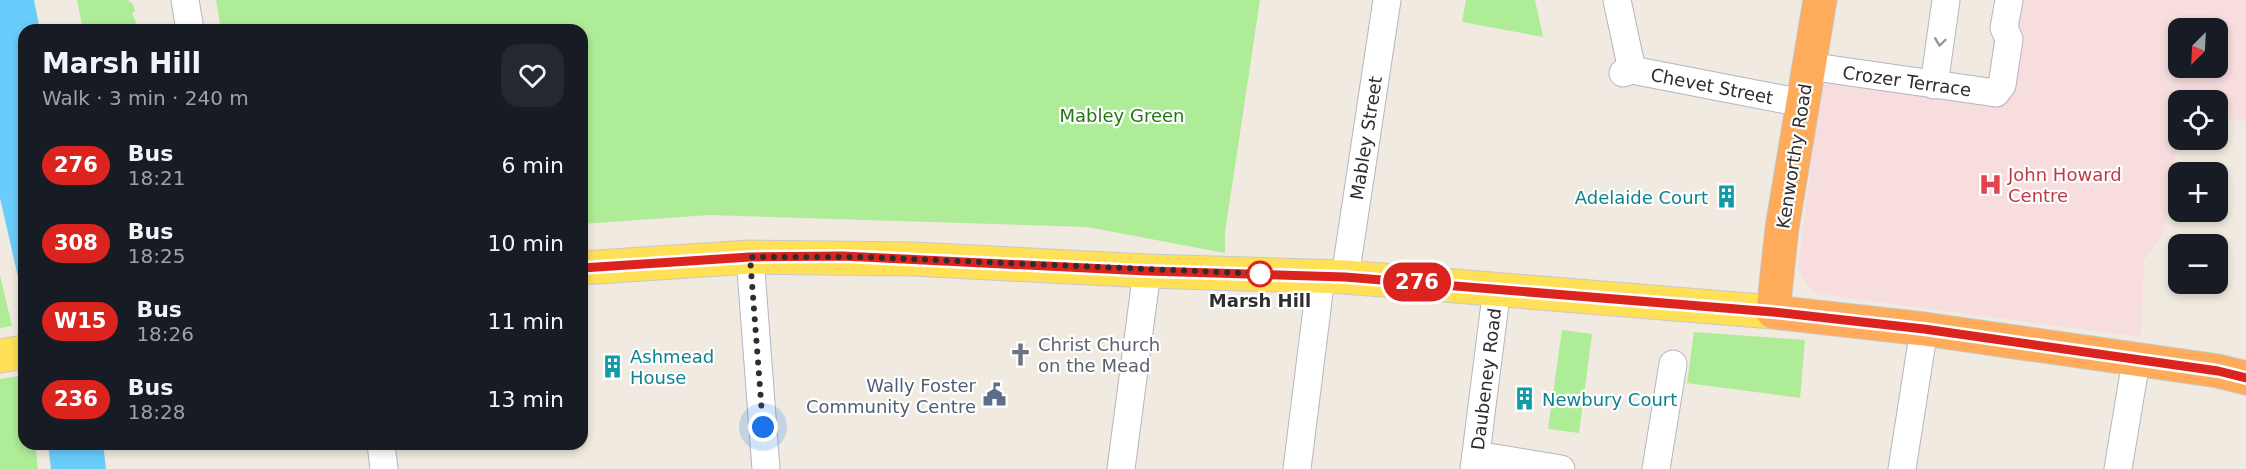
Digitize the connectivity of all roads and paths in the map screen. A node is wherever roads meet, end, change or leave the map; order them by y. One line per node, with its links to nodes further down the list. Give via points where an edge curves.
1 (185, 0): 8 (street)
2 (1387, 0): 16 (street, Mabley Street)
3 (1617, 0): 12 (street, Chevet Street, via 1628,71)
4 (1820, 0): 10 (highway, Kenworthy Road)
5 (1946, 0): 11 (street, one-way to 11)
6 (2009, 0): 9 (street, via 2004,28)
7 (2022, 0): 9 (street, via 2019,29)
8 (189, 24)
9 (2009, 39): 11 (street, Crozer Terrace, via 2002,86 1996,93)
10 (1808, 66): 11 (street, Crozer Terrace); 12 (highway, Kenworthy Road)
11 (1934, 85)
12 (1802, 103): 18 (highway, Kenworthy Road)
13 (750, 257): 14 (main road); 15 (main road, via 874,257); 28 (street)
14 (588, 268)
15 (1147, 271): 16 (main road); 29 (street)
16 (1333, 277): 17 (main road); 30 (street, Mabley Street)
17 (1497, 288): 18 (main road); 26 (street, Daubeney Road)
18 (1773, 312): 19 (highway)
19 (1924, 329): 22 (highway); 33 (street)
20 (18, 353): 21 (main road)
21 (0, 356)
22 (2136, 361): 24 (highway); 34 (street)
23 (1673, 364): 32 (street)
24 (2246, 378)
25 (382, 450): 27 (street)
26 (1475, 462): 31 (street)
27 (384, 469)
28 (766, 469)
29 (1121, 469)
30 (1297, 469)
31 (1561, 469)
32 (1656, 469)
33 (1902, 469)
34 (2118, 469)

